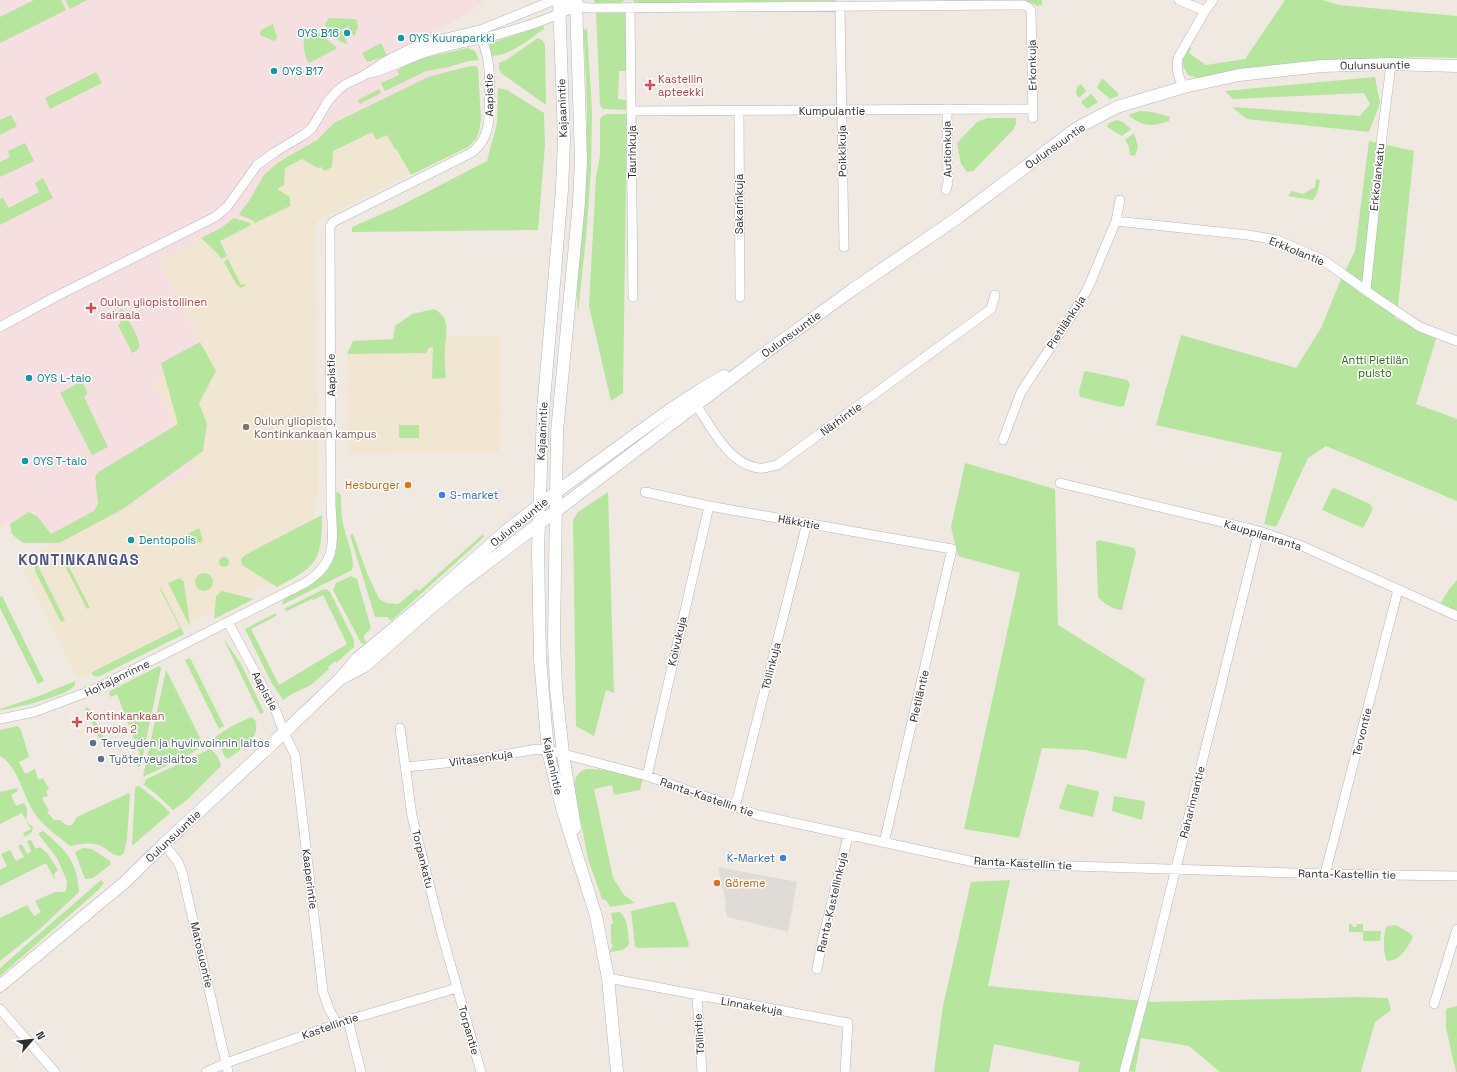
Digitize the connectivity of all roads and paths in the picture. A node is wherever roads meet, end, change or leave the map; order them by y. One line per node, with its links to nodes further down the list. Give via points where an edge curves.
1 (554, 0): 11 (street)
2 (559, 0): 10 (main road, Kajaanintie)
3 (563, 0): 6 (street)
4 (1179, 0): 9 (street)
5 (1213, 0): 9 (street)
6 (576, 3): 8 (street, via 589,8); 10 (street); 34 (main road, Kajaanintie, via 582,160 557,432)
7 (840, 6): 8 (street); 18 (street, Poikkikuja); 19 (street, Erkonkuja, via 1028,7 1031,11)
8 (630, 8): 16 (street, Taurinkuja)
9 (1205, 11): 14 (street, via 1178,58 1179,80)
10 (560, 15): 11 (street, via 519,28); 35 (main road, Kajaanintie, via 564,139 562,190 543,412)
11 (480, 32): 28 (street, via 430,42 410,49 338,90 328,101 312,128 257,164 227,207 215,217); 44 (street, Aapistie, via 488,60 489,119 483,142 471,153 332,222 330,227 333,540 331,553 317,576)
12 (1391, 64): 13 (main road, Oulunsuuntie); 14 (main road, Oulunsuuntie, via 1314,67 1239,75); 24 (street, Erkkolankatu)
13 (1457, 66)
14 (1184, 87): 30 (main road, Oulunsuuntie, via 1118,107 1077,128 960,216)
15 (947, 109): 18 (street, Kumpulantie); 19 (street, Kumpulantie); 20 (street, Autionkuja)
16 (632, 111): 17 (street, Kumpulantie); 26 (street, Taurinkuja)
17 (739, 111): 18 (street, Kumpulantie); 27 (street, Sakarinkuja)
18 (841, 111): 23 (street, Poikkikuja)
19 (1033, 113)
20 (946, 190)
21 (1120, 200): 22 (street, Pietilänkuja)
22 (1116, 221): 24 (street, Erkkolantie, via 1277,240 1323,260); 31 (street, Pietilänkuja, via 1088,288 1021,392)
23 (844, 248)
24 (1366, 290): 29 (street, Erkkolantie, via 1420,327)
25 (995, 295): 30 (street, Närhintie, via 991,309 777,465 759,468 741,462 728,451)
26 (633, 297)
27 (740, 297)
28 (0, 327)
29 (1457, 342)
30 (694, 401): 34 (main road, Oulunsuuntie); 37 (main road, Oulunsuuntie)
31 (1003, 440)
32 (1060, 483): 40 (street, Kauppilanranta)
33 (645, 492): 36 (street, Häkkitie)
34 (555, 493): 35 (main road, Oulunsuuntie); 37 (main road, Kajaanintie)
35 (539, 506): 39 (main road, Kajaanintie); 45 (main road, Oulunsuuntie, via 506,531 358,658)
36 (709, 506): 38 (street, Häkkitie); 51 (street, Koivukuja)
37 (555, 512): 39 (main road, Oulunsuuntie); 49 (main road, Kajaanintie)
38 (807, 523): 41 (street, Häkkitie); 52 (street, Töllinkuja)
39 (538, 526): 45 (main road, Oulunsuuntie, via 433,606 365,666); 49 (main road, Kajaanintie, via 540,659)
40 (1259, 531): 42 (street, Kauppilanranta, via 1302,546); 56 (street, Raharinnantie)
41 (952, 549): 54 (street, Pietiläntie)
42 (1398, 590): 43 (street, Kauppilanranta); 57 (street, Tervontie)
43 (1457, 616)
44 (228, 622): 46 (street, Hoitajanrinne, via 93,690 34,712); 48 (street, Aapistie, via 276,710)
45 (340, 679): 48 (main road, Oulunsuuntie)
46 (0, 719)
47 (400, 728): 50 (street, Torpankatu)
48 (284, 733): 55 (main road, Oulunsuuntie); 68 (street, Kaaperintie, via 295,755 323,992)
49 (556, 752): 50 (street, Viitasenkuja, via 537,750); 51 (street, Ranta-Kastellin tie); 61 (main road, Kajaanintie, via 579,859 596,916)
50 (406, 767): 63 (street, Torpankatu, via 412,816)
51 (647, 776): 52 (street, Ranta-Kastellin tie)
52 (734, 808): 53 (street, Ranta-Kastellin tie)
53 (848, 836): 54 (street, Ranta-Kastellin tie); 60 (street, Ranta-Kastellinkuja)
54 (884, 843): 56 (street, Ranta-Kastellin tie, via 979,863)
55 (164, 844): 62 (main road, Oulunsuuntie, via 125,882); 69 (street, Matosuontie, via 178,862 182,872)
56 (1176, 869): 57 (street, Ranta-Kastellin tie); 77 (street, Raharinnantie)
57 (1325, 874): 58 (street, Ranta-Kastellin tie)
58 (1457, 876)
59 (1457, 929): 65 (street)
60 (817, 969)
61 (608, 978): 64 (street, Linnakekuja); 74 (main road, Kajaanintie)
62 (0, 986)
63 (457, 988): 67 (street, Kastellintie); 73 (street, Torpantie)
64 (697, 996): 75 (street, Töllintie); 76 (street, Linnakekuja, via 848,1023)
65 (1434, 1004)
66 (0, 1010): 70 (street)
67 (348, 1020): 68 (street, Kastellintie); 72 (street)
68 (337, 1024): 69 (street, Kastellintie)
69 (227, 1067): 71 (street, Kastellintie)
70 (55, 1072)
71 (206, 1072)
72 (361, 1072)
73 (481, 1072)
74 (617, 1072)
75 (702, 1072)
76 (845, 1072)
77 (1124, 1072)

